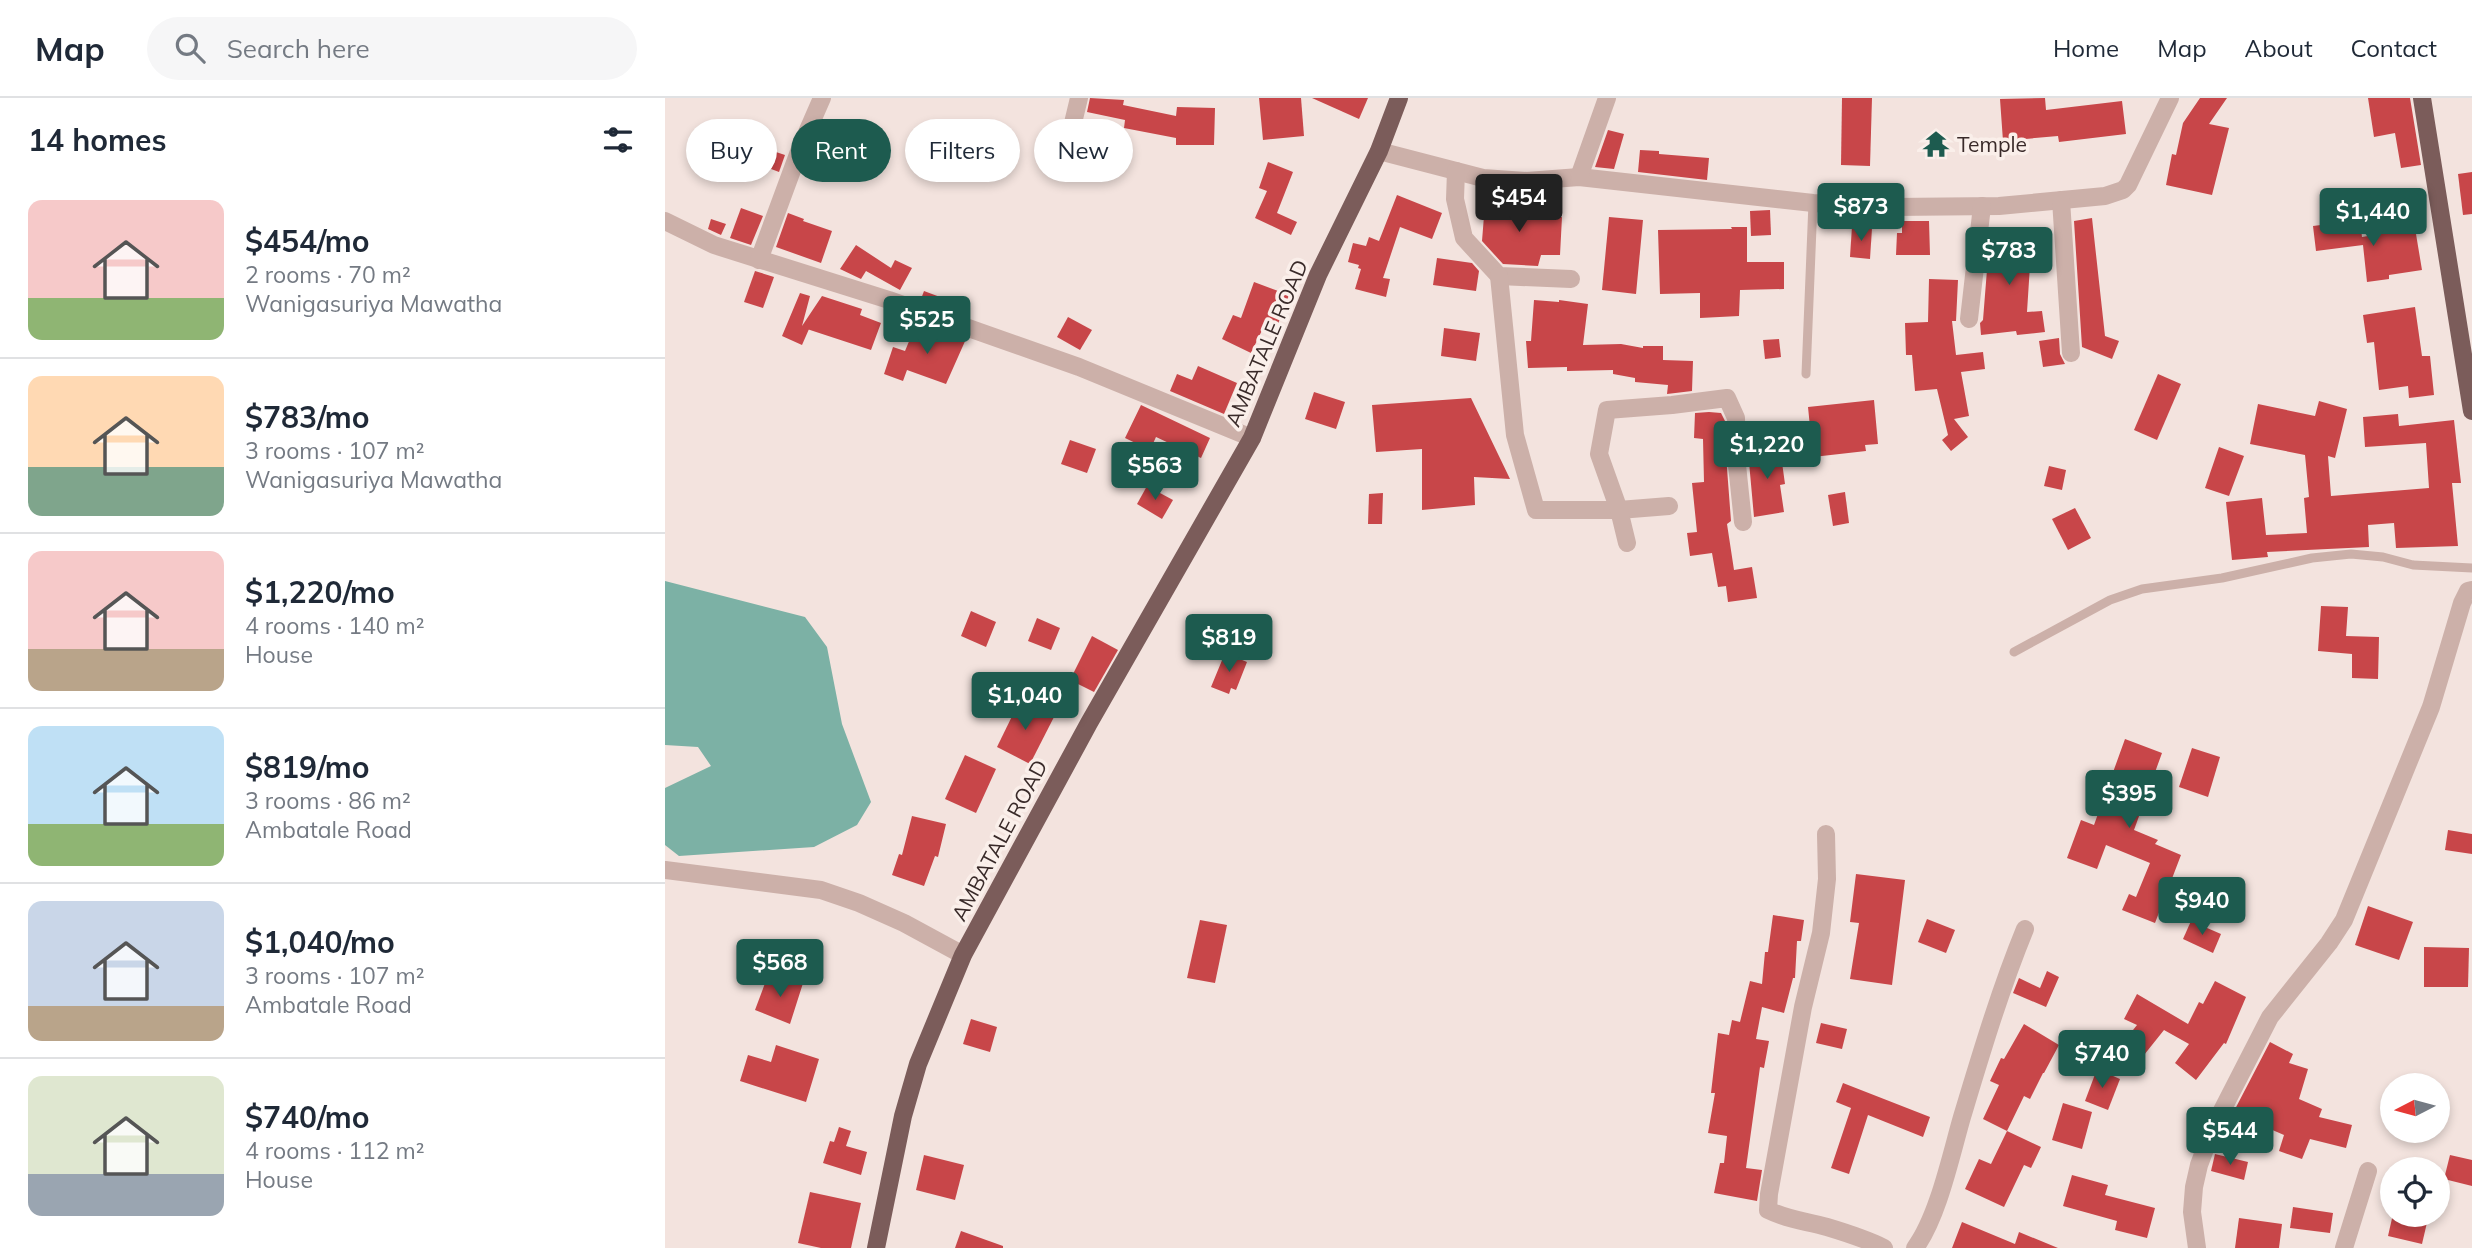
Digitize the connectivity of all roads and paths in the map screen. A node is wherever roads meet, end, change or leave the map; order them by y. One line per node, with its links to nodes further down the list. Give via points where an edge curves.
1 (822, 98): 15 (street)
2 (1079, 98): 7 (street)
3 (1399, 98): 8 (main road, AMBATALE ROAD)
4 (1607, 98): 10 (street)
5 (2170, 98): 11 (street, via 2123,190)
6 (2422, 98): 21 (main road)
7 (1074, 119)
8 (1379, 151): 9 (street); 22 (main road, AMBATALE ROAD, via 1318,275)
9 (1456, 171): 10 (street, via 1527,181); 16 (street, via 1455,199 1464,238)
10 (1579, 177): 12 (street)
11 (2061, 200): 13 (street); 19 (street)
12 (1813, 203): 13 (street); 20 (lane)
13 (1982, 206): 18 (street)
14 (665, 221): 15 (street)
15 (759, 260): 22 (street, via 1079,367)
16 (1499, 276): 17 (street); 24 (street, via 1515,435 1536,510)
17 (1571, 279)
18 (1969, 319)
19 (2071, 353)
20 (1806, 374)
21 (2472, 411)
22 (1252, 438): 33 (main road, AMBATALE ROAD)
23 (1669, 506): 24 (street)
24 (1619, 510): 25 (street, via 1599,454 1607,410 1727,398 1736,418); 26 (street)
25 (1743, 522)
26 (1627, 544)
27 (2472, 568): 29 (lane, via 2413,565 2383,556 2351,554 2142,589 2110,600)
28 (2472, 590): 38 (street, via 2462,603 2431,707 2344,920 2270,1017 2212,1130 2194,1187)
29 (2014, 652)
30 (1826, 834): 36 (street, via 1821,933 1803,1007 1768,1210)
31 (665, 870): 33 (street, via 821,890 859,902)
32 (2025, 929): 37 (street, via 2002,988 1945,1178)
33 (963, 955): 35 (main road, AMBATALE ROAD, via 918,1064)
34 (2368, 1171): 39 (street)
35 (876, 1248)
36 (1884, 1248)
37 (1915, 1248)
38 (2197, 1248)
39 (2344, 1248)

